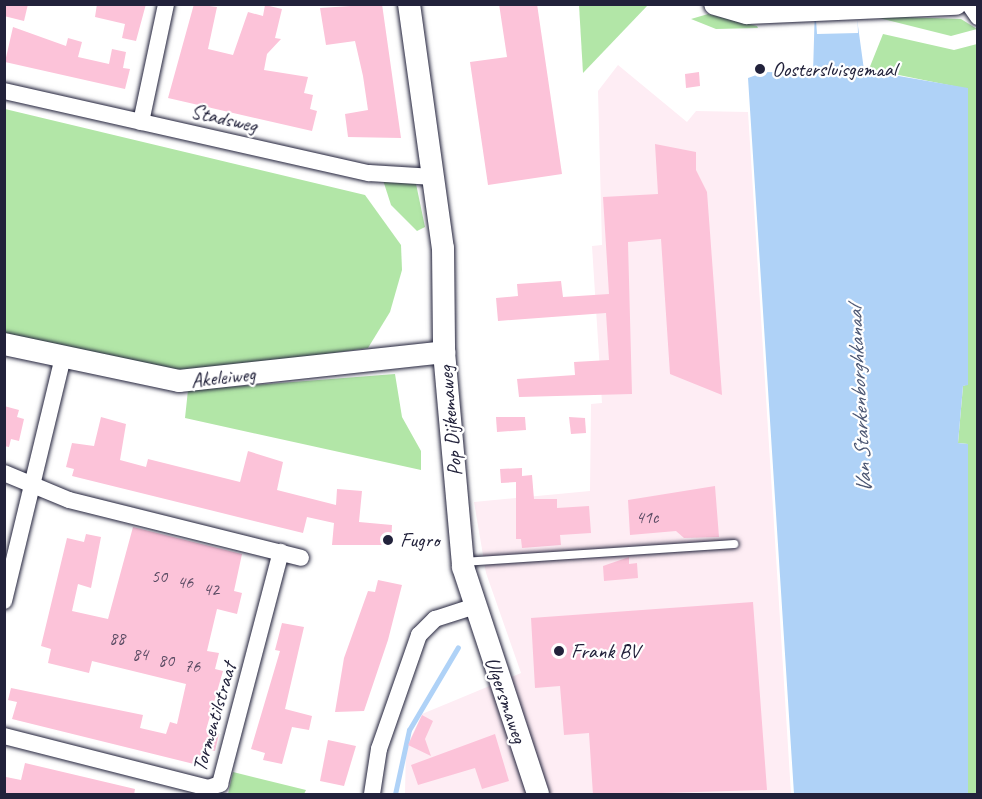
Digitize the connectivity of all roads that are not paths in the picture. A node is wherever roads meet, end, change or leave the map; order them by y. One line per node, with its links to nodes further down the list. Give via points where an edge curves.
1 (166, 4): 9 (street)
2 (409, 4): 10 (street, Pop Dijkemaweg)
3 (715, 4): 6 (street, via 747,14)
4 (956, 4): 6 (street)
5 (969, 4): 7 (street)
6 (897, 6)
7 (978, 17)
8 (4, 91): 9 (street, Stadsweg)
9 (141, 122): 10 (street, Stadsweg, via 369,173)
10 (434, 177): 12 (street, Pop Dijkemaweg, via 443,248)
11 (4, 344): 13 (street, Akeleiweg)
12 (444, 352): 13 (street, Akeleiweg, via 179,381); 20 (street, Pop Dijkemaweg)
13 (63, 358): 15 (street)
14 (4, 473): 15 (street)
15 (35, 487): 17 (street); 18 (street)
16 (734, 544): 20 (lane)
17 (281, 552): 19 (street); 23 (street, Tormentilstraat, via 220,784 207,788)
18 (10, 554): 21 (street)
19 (301, 558)
20 (462, 562): 22 (street, Pop Dijkemaweg)
21 (4, 601)
22 (475, 606): 24 (street, via 435,619 419,635 379,749); 25 (street, Ulgersmaweg)
23 (4, 736)
24 (372, 795)
25 (538, 795)

